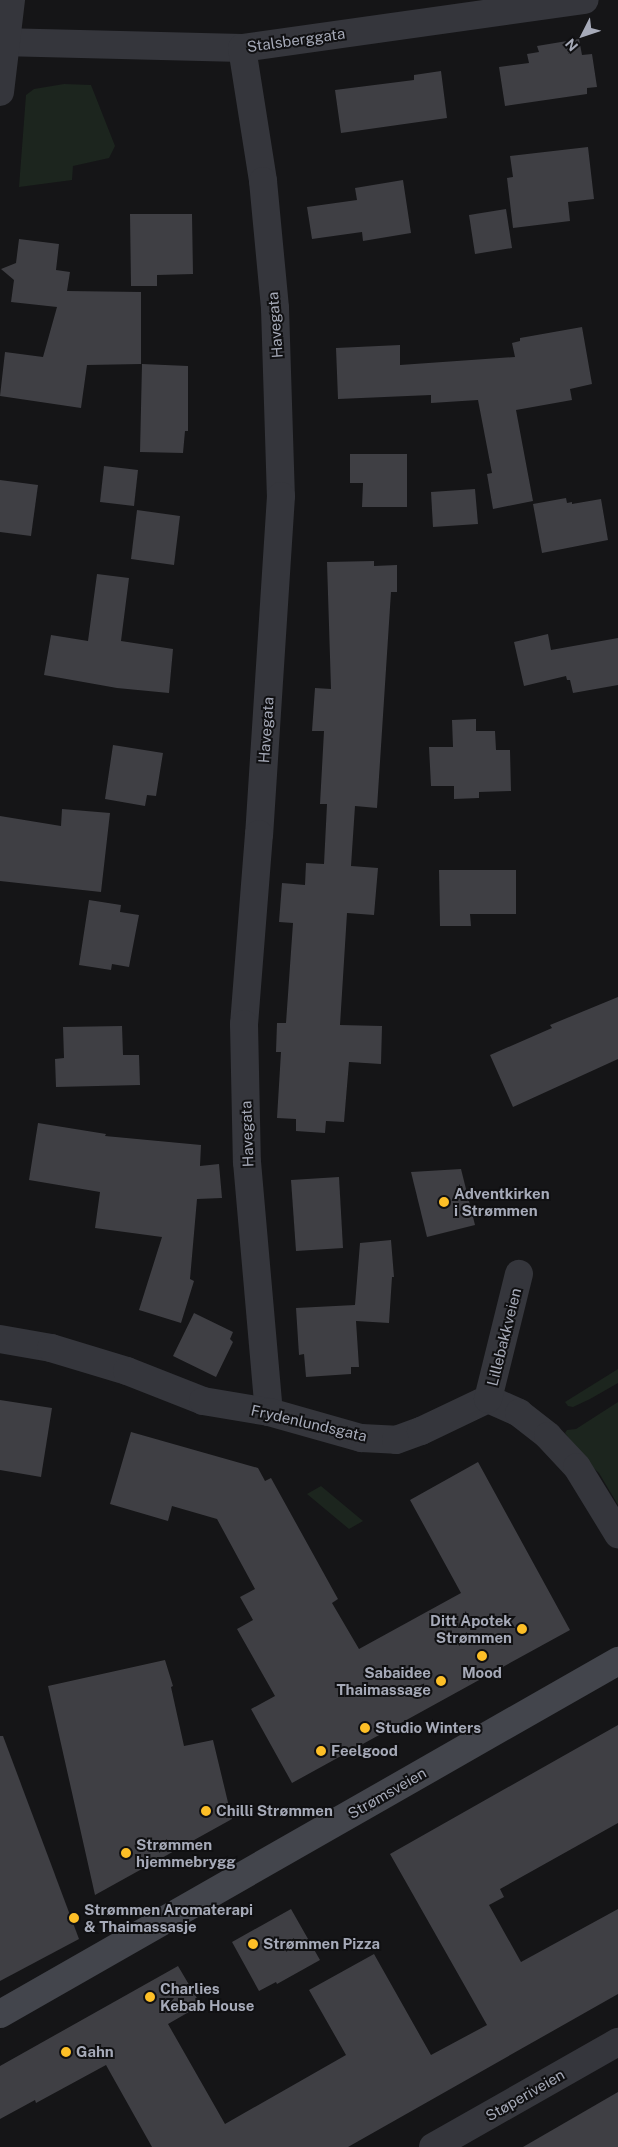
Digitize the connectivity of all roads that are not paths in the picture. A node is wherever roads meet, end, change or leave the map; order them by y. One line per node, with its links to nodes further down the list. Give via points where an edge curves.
1 (11, 0): 3 (street)
2 (585, 0): 4 (street, Stalsberggata)
3 (3, 42): 4 (street, Stalsberggata); 5 (street)
4 (242, 48): 9 (street, Havegata, via 263,180 275,308 280,477 280,521 244,1024 247,1162)
5 (0, 92)
6 (518, 1274): 8 (street, Lillebakkveien)
7 (0, 1339): 9 (street, Frydenlundsgata, via 51,1348 127,1371 203,1402)
8 (488, 1400): 9 (street, Frydenlundsgata, via 396,1440 361,1438); 10 (street, via 519,1413 548,1436 577,1467)
9 (269, 1412)
10 (618, 1534)
11 (618, 1661): 12 (main road, Strømsveien)
12 (0, 2014)
13 (618, 2042): 14 (street, Støperiveien)
14 (433, 2147)

